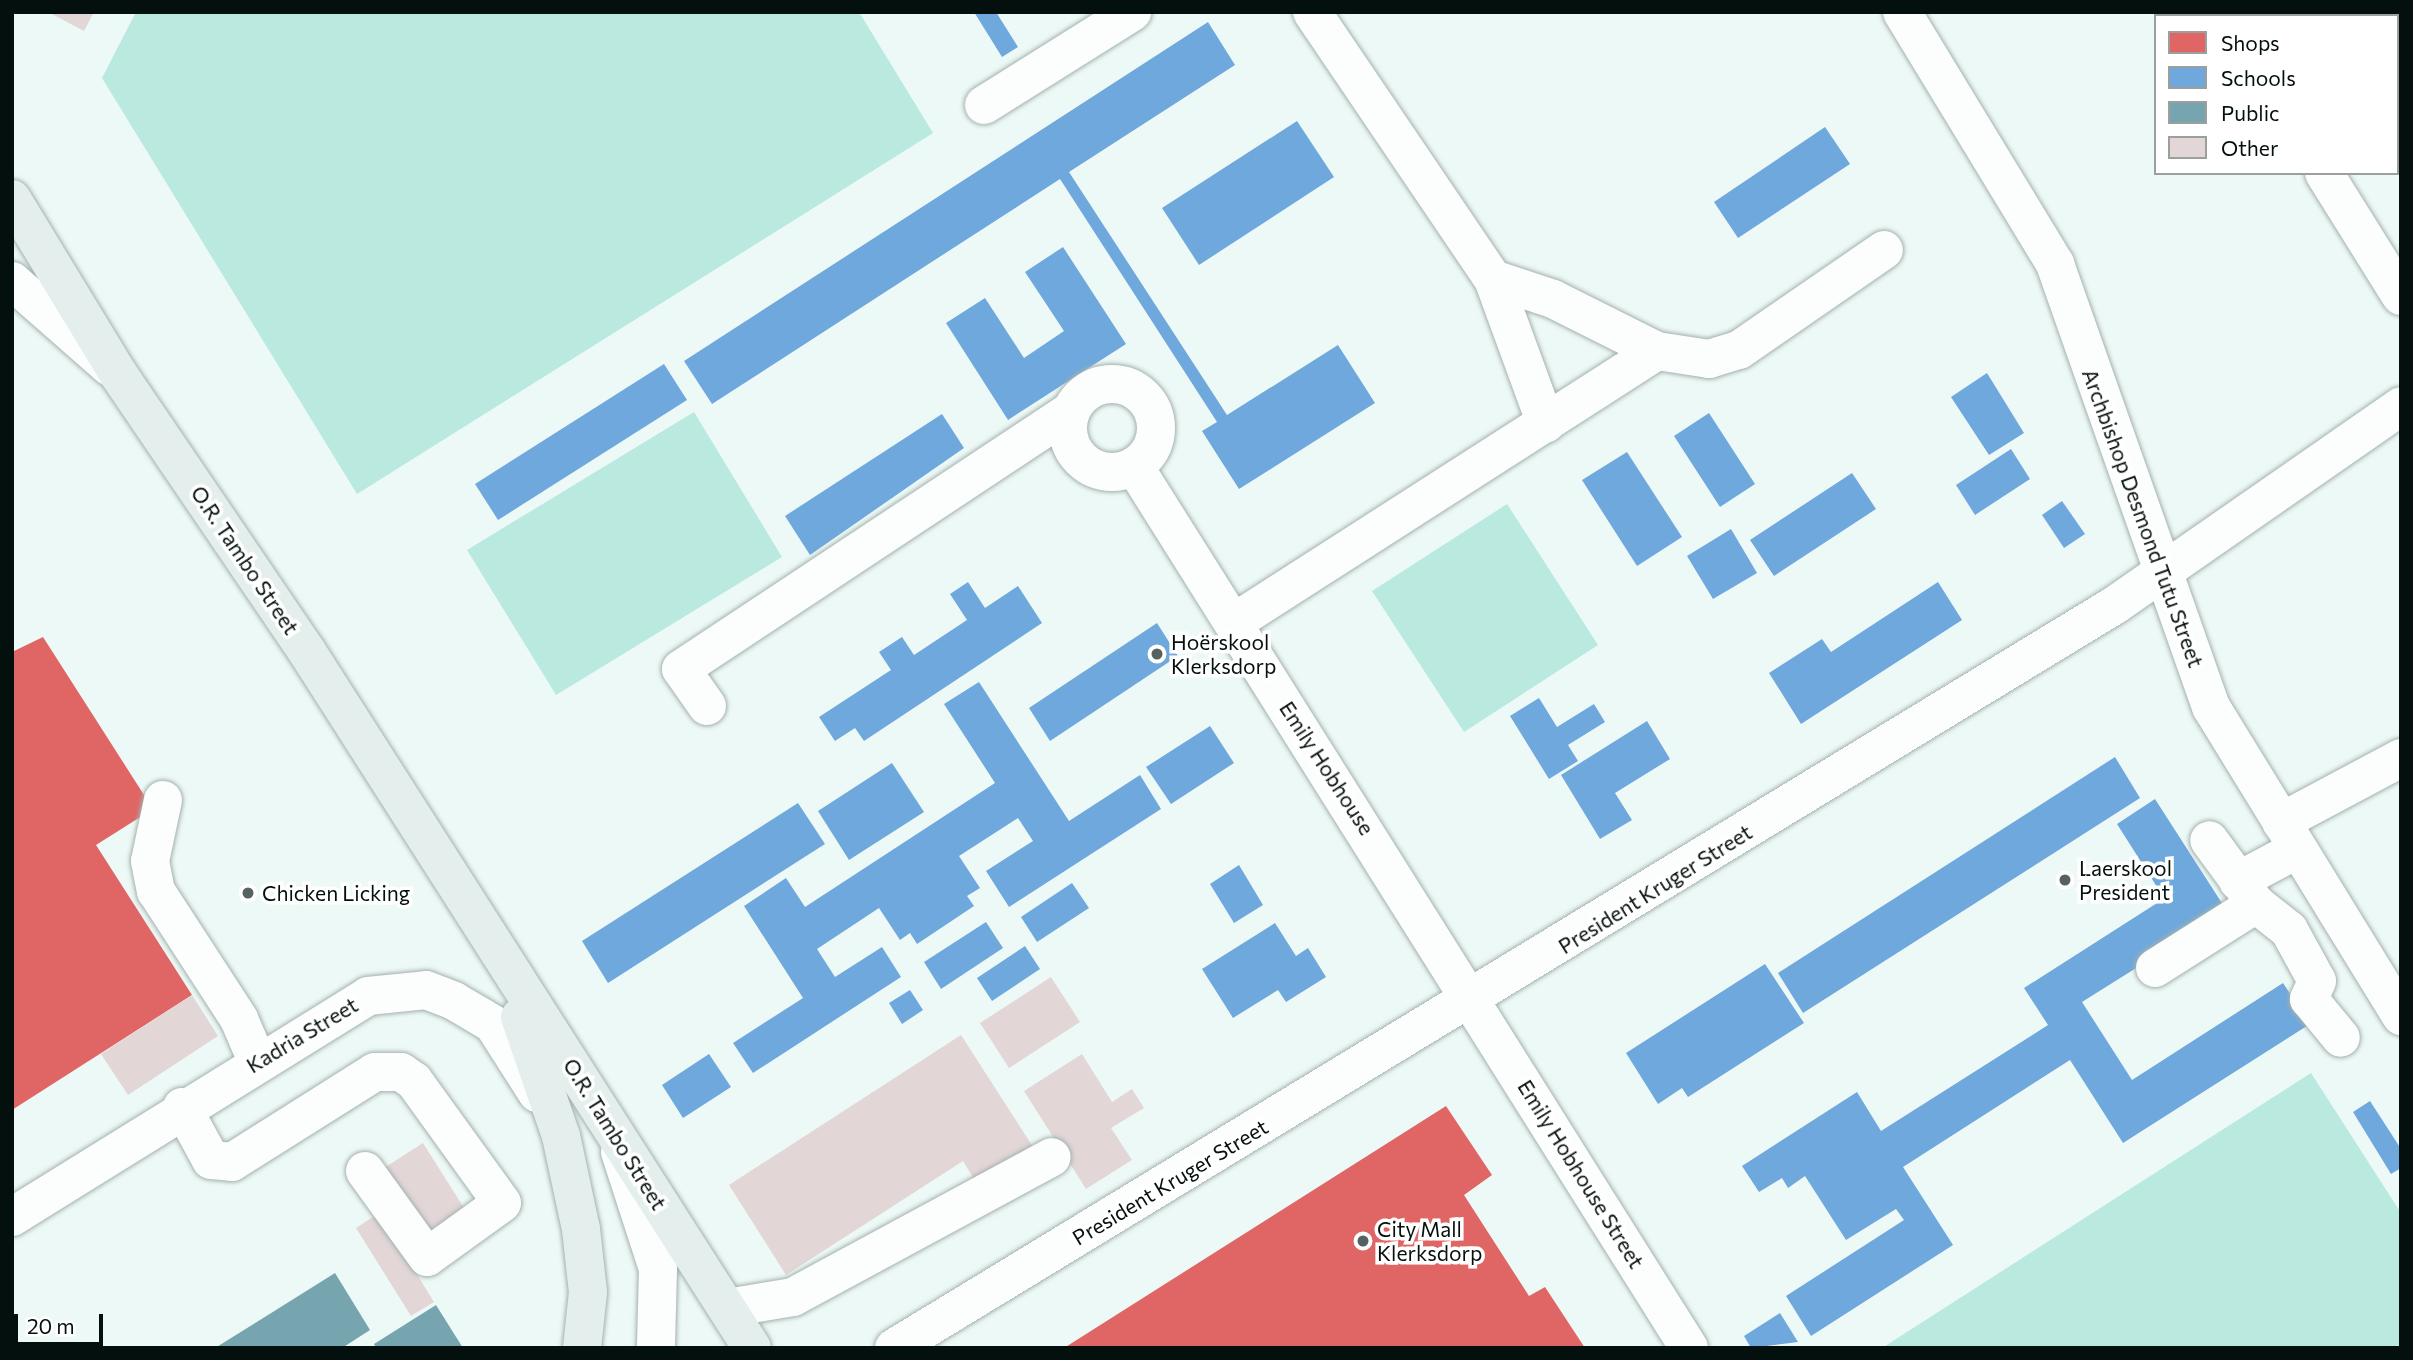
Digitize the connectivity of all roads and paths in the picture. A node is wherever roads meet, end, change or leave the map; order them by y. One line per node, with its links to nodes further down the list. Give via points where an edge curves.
1 (1132, 12): 4 (street)
2 (1312, 12): 8 (street)
3 (1902, 12): 17 (street, Archbishop Desmond Tutu Street, via 2055,264)
4 (984, 105)
5 (2325, 175): 10 (street)
6 (12, 199): 12 (main road, O.R. Tambo Street)
7 (1884, 250): 11 (street, via 1739,349 1709,359)
8 (1493, 279): 11 (street, via 1553,299); 15 (street)
9 (12, 281): 12 (street)
10 (2401, 296)
11 (1657, 351): 15 (street)
12 (119, 375): 25 (main road, O.R. Tambo Street)
13 (2401, 406): 17 (street, President Kruger Street)
14 (1071, 411): 16 (street, via 1069,441 1087,466 1117,473); 16 (street, via 1099,386 1136,391 1157,423 1154,442); 19 (street, via 681,669)
15 (1546, 424): 18 (street)
16 (1134, 466): 18 (street, Emily Hobhouse)
17 (2162, 575): 22 (street, Archbishop Desmond Tutu Street, via 2211,707); 27 (street, President Kruger Street)
18 (1233, 623): 27 (street, Emily Hobhouse)
19 (707, 706)
20 (2401, 758): 22 (street)
21 (163, 800): 29 (street, via 150,861 153,882)
22 (2289, 835): 24 (street); 28 (street, Archbishop Desmond Tutu Street)
23 (2209, 840): 24 (street)
24 (2247, 892): 26 (street); 31 (street, via 2290,929 2317,981 2309,999)
25 (480, 919): 34 (main road, O.R. Tambo Street); 35 (main road, O.R. Tambo Street, via 537,1056)
26 (2155, 968)
27 (1473, 1001): 43 (street, President Kruger Street); 44 (street, Emily Hobhouse Street)
28 (2401, 1016)
29 (239, 1019): 30 (street); 32 (street)
30 (303, 1031): 32 (street, Kadria Street); 35 (street, Kadria Street, via 368,996 426,990 454,1001 493,1024)
31 (2341, 1038)
32 (257, 1061): 33 (street, Kadria Street)
33 (182, 1107): 37 (street, via 211,1160 232,1162 375,1072 401,1072 414,1081 502,1203 427,1256); 38 (street, Kadria Street)
34 (614, 1133): 39 (main road, O.R. Tambo Street); 41 (street, via 658,1269)
35 (561, 1136): 40 (main road, O.R. Tambo Street, via 588,1292)
36 (1052, 1157): 39 (street)
37 (365, 1171)
38 (12, 1217)
39 (738, 1325): 42 (main road, O.R. Tambo Street)
40 (582, 1348)
41 (656, 1348)
42 (768, 1348)
43 (894, 1348)
44 (1689, 1348)

